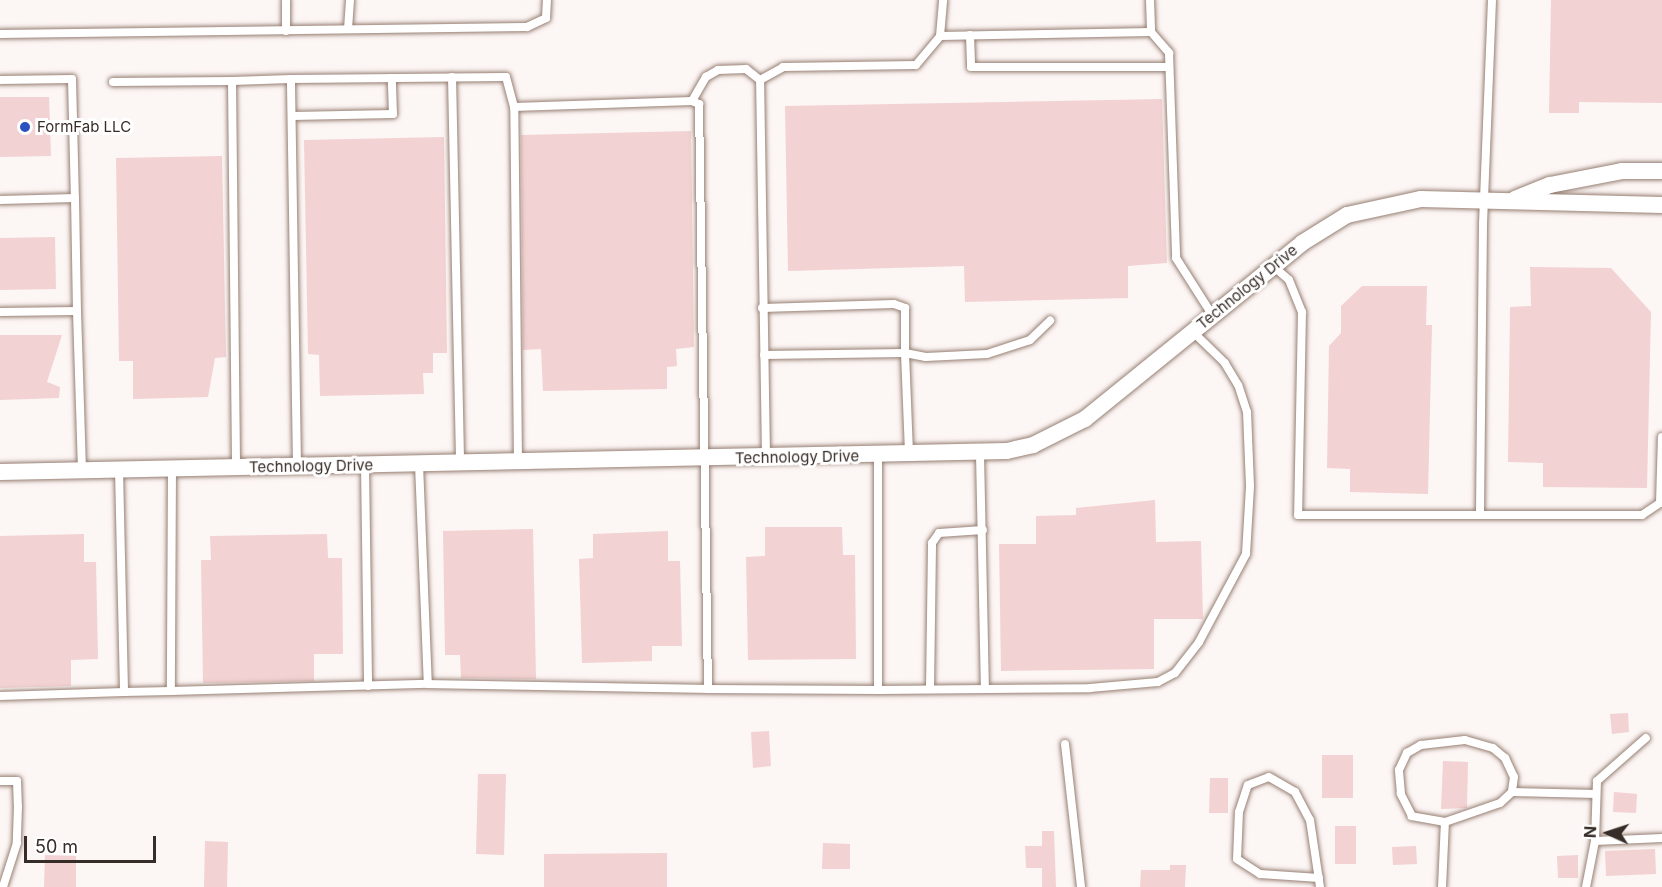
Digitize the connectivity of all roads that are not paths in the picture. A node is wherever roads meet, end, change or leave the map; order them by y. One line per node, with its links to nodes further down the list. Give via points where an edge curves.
1 (286, 0): 8 (lane)
2 (350, 0): 7 (lane)
3 (547, 0): 7 (lane, via 546,18 527,27)
4 (943, 0): 12 (lane)
5 (1150, 0): 9 (lane)
6 (1492, 0): 27 (lane)
7 (348, 29): 8 (lane)
8 (286, 31): 10 (lane)
9 (1151, 32): 11 (lane); 13 (lane, via 1168,53)
10 (0, 34)
11 (970, 35): 12 (lane); 13 (lane, via 971,67)
12 (940, 36): 18 (lane, via 916,65 783,67)
13 (1169, 67): 34 (lane, via 1176,258)
14 (452, 77): 15 (lane); 22 (lane, via 506,77); 46 (lane)
15 (392, 78): 17 (lane); 23 (lane, via 393,114)
16 (0, 80): 25 (lane, via 72,79)
17 (291, 80): 19 (lane); 23 (lane)
18 (760, 80): 21 (lane, via 746,69 718,70 705,76); 31 (lane)
19 (231, 81): 20 (lane); 50 (lane)
20 (112, 82)
21 (692, 101): 22 (lane); 44 (lane, via 699,104)
22 (514, 107): 45 (lane)
23 (292, 116): 49 (lane)
24 (1662, 171): 28 (street, Technology Drive, via 1622,171 1550,185)
25 (75, 198): 26 (lane); 32 (lane)
26 (0, 200)
27 (1486, 200): 28 (street, Technology Drive); 30 (street, Technology Drive, via 1373,206 1326,226); 55 (lane)
28 (1514, 200): 29 (street, Technology Drive, via 1555,206)
29 (1662, 205)
30 (1273, 266): 34 (street, Technology Drive); 55 (lane, via 1289,280 1302,312 1298,515)
31 (762, 308): 37 (lane, via 894,303 905,308); 38 (lane)
32 (77, 311): 33 (lane); 52 (lane)
33 (0, 312)
34 (1213, 315): 36 (street, Technology Drive)
35 (1050, 321): 37 (lane, via 1030,340 987,354)
36 (1192, 332): 40 (street, Technology Drive, via 1065,432 1033,445); 61 (lane, via 1225,363 1238,385 1247,412 1250,486 1246,554 1199,642 1175,674 1158,682)
37 (905, 353): 38 (lane); 41 (lane)
38 (764, 355): 43 (lane)
39 (1662, 437): 55 (lane, via 1660,502 1642,515)
40 (980, 454): 41 (street, Technology Drive); 56 (lane)
41 (909, 455): 42 (street, Technology Drive)
42 (878, 456): 43 (street, Technology Drive); 62 (lane)
43 (766, 458): 44 (street, Technology Drive)
44 (706, 459): 45 (street, Technology Drive); 59 (lane)
45 (518, 462): 46 (street, Technology Drive)
46 (460, 463): 47 (street, Technology Drive)
47 (419, 464): 48 (street, Technology Drive); 57 (lane)
48 (365, 465): 49 (street, Technology Drive); 58 (lane)
49 (297, 466): 50 (street, Technology Drive)
50 (236, 467): 51 (street, Technology Drive)
51 (172, 469): 53 (street, Technology Drive); 63 (lane)
52 (82, 470): 53 (street, Technology Drive); 54 (street, Technology Drive)
53 (119, 470): 64 (lane)
54 (0, 472)
55 (1480, 515)
56 (983, 530): 60 (lane, via 939,533 932,543); 61 (lane)
57 (428, 684): 58 (lane); 59 (lane)
58 (368, 686): 63 (lane)
59 (708, 689): 62 (lane)
60 (930, 689): 61 (lane); 62 (lane)
61 (985, 689)
62 (878, 690)
63 (171, 691): 64 (lane)
64 (124, 692): 65 (lane)
65 (0, 696)
66 (1647, 738): 70 (lane, via 1597,781)
67 (1065, 744): 76 (lane)
68 (0, 781): 75 (lane, via 17,781 18,806 17,843)
69 (1512, 792): 70 (lane); 71 (lane, via 1500,803); 71 (lane, via 1514,777 1493,748 1465,740 1421,745 1407,753 1399,770 1401,794 1412,816)
70 (1596, 794): 73 (lane)
71 (1445, 822): 77 (lane)
72 (1662, 838): 73 (lane)
73 (1595, 841): 78 (lane)
74 (1319, 882): 74 (lane, via 1310,820 1295,792 1269,777 1248,785 1239,812 1237,859 1260,874)
75 (3, 887)
76 (1081, 887)
77 (1442, 887)
78 (1586, 887)

